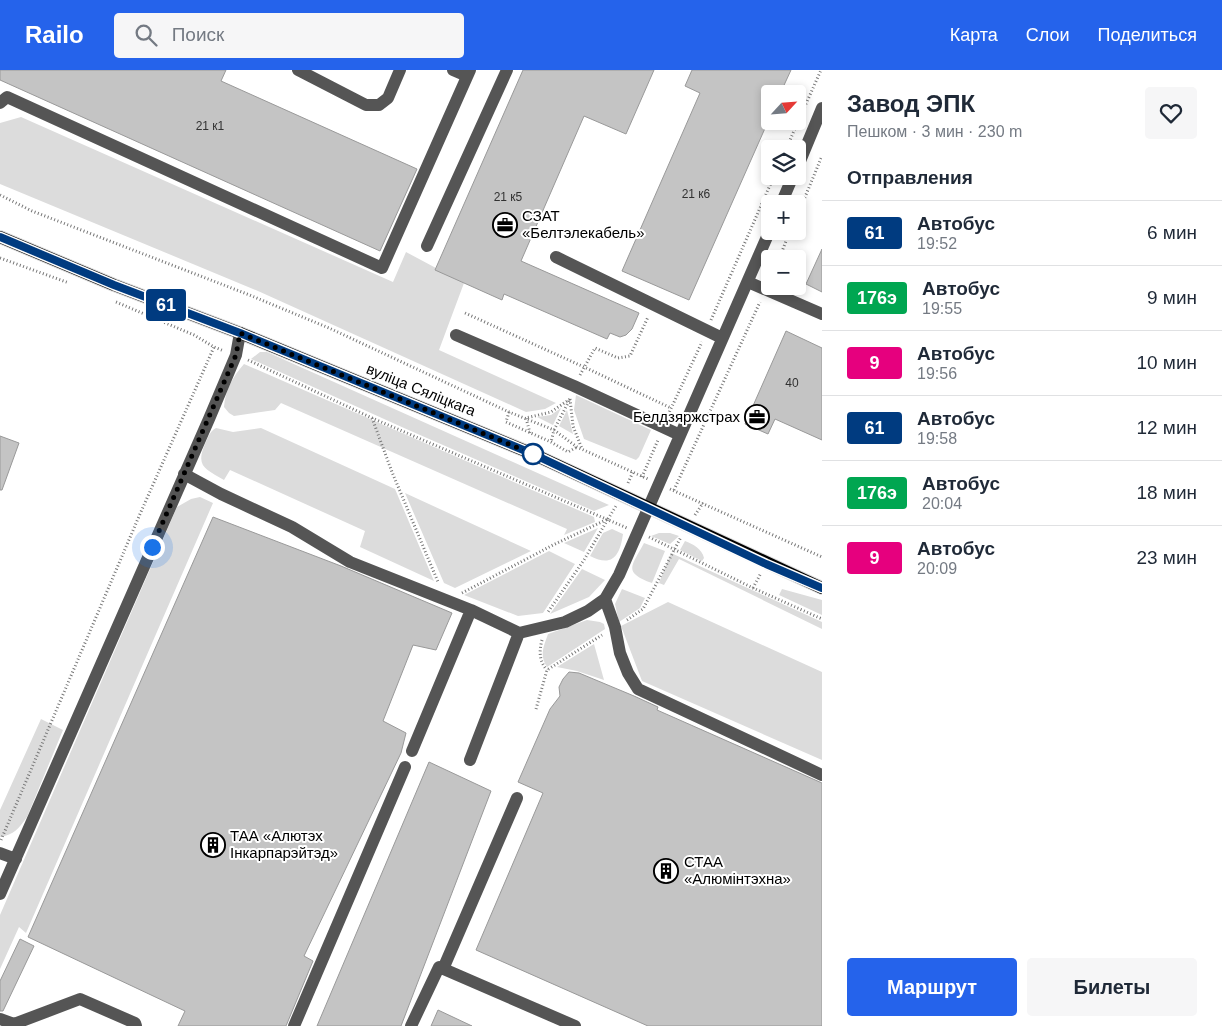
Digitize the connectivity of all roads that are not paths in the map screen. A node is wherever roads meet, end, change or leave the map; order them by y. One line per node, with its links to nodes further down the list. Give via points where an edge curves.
1 (298, 70): 2 (lane, via 366,106 378,105 388,98)
2 (400, 70)
3 (453, 70): 5 (lane)
4 (507, 70): 11 (lane)
5 (469, 73): 6 (lane, via 382,268 8,97)
6 (0, 103)
7 (822, 108): 8 (lane)
8 (806, 147)
9 (0, 237): 15 (main road, вуліца Сяліцкага)
10 (766, 240): 13 (lane)
11 (427, 246)
12 (556, 257): 17 (lane)
13 (748, 282): 14 (lane); 17 (lane)
14 (822, 314)
15 (240, 333): 19 (lane, via 236,355); 20 (main road, вуліца Сяліцкага, via 533,454)
16 (456, 335): 18 (lane)
17 (722, 338): 18 (lane)
18 (680, 435): 20 (lane)
19 (184, 474): 23 (lane, via 292,528 350,562); 31 (lane)
20 (648, 508): 21 (main road, вуліца Сяліцкага); 22 (lane)
21 (822, 588)
22 (605, 599): 24 (lane, via 565,622); 28 (lane, via 620,653 638,689)
23 (471, 610): 24 (lane); 25 (lane)
24 (519, 632): 26 (lane)
25 (412, 751)
26 (470, 760)
27 (405, 767): 36 (lane)
28 (822, 775)
29 (517, 798): 33 (lane)
30 (0, 853): 31 (lane)
31 (16, 859): 32 (lane)
32 (0, 894)
33 (443, 968): 37 (lane, via 439,967); 38 (lane)
34 (0, 1018): 35 (lane, via 14,1024 80,999)
35 (136, 1026)
36 (294, 1026)
37 (412, 1026)
38 (575, 1026)

